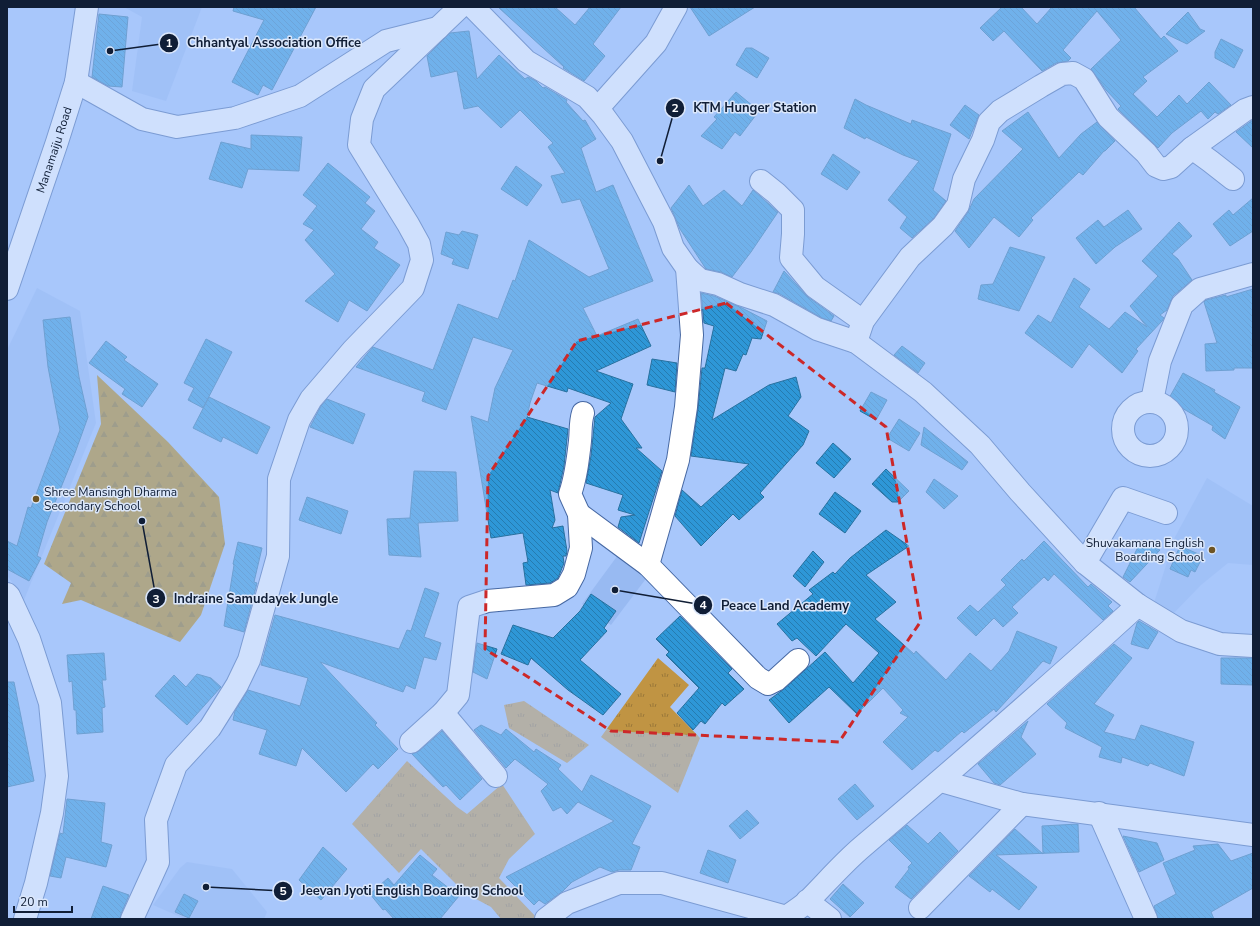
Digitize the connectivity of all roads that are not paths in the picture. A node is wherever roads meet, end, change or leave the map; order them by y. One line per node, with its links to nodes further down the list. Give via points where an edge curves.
1 (87, 7): 6 (street, Manamaiju Road)
2 (460, 7): 5 (street)
3 (474, 7): 8 (street, via 526,61 587,97)
4 (676, 7): 8 (street, via 656,43)
5 (439, 27): 6 (street, via 386,41 300,96 236,118 177,126 142,119); 38 (street, via 374,89 362,119 359,146 419,244 422,260 413,288 311,399 299,420 279,479 278,556 249,660 210,728 176,765 156,820 158,862)
6 (76, 82): 14 (street, Manamaiju Road)
7 (1253, 107): 9 (street)
8 (598, 108): 12 (street, via 622,141 664,222 673,248)
9 (1192, 148): 11 (street); 15 (street, via 1171,167 1163,169 1156,166 1108,117 1084,79 1073,73 1062,74 1000,111 989,122 964,179 958,205 943,226 910,257)
10 (761, 180): 15 (street, via 793,210 792,258 815,287)
11 (1233, 180)
12 (687, 268): 16 (street, via 700,280 774,305 817,329); 22 (street, via 692,335 686,407 678,460)
13 (1253, 274): 17 (street, via 1200,289 1182,305 1160,360)
14 (7, 289)
15 (863, 321): 16 (street)
16 (856, 342): 21 (street, via 923,392 980,445)
17 (1152, 401)
18 (583, 413): 20 (street, via 576,477 570,494)
19 (1166, 513): 21 (street, via 1123,498)
20 (578, 514): 22 (street); 27 (street, via 581,548 568,588 554,595 487,601 469,607 458,695)
21 (1085, 562): 24 (street)
22 (648, 565): 26 (street, via 758,678 768,684)
23 (7, 594): 37 (street, via 29,639 50,703 57,776 52,813)
24 (1138, 605): 25 (street, via 1181,631 1220,644); 30 (street)
25 (1253, 646)
26 (798, 660)
27 (443, 713): 28 (street); 29 (street)
28 (411, 742)
29 (496, 776)
30 (941, 780): 31 (street); 34 (street, via 859,849)
31 (1022, 804): 32 (street); 35 (street)
32 (1099, 813): 33 (street); 41 (street)
33 (1253, 835)
34 (807, 901): 36 (street); 40 (street)
35 (920, 908)
36 (785, 918): 39 (street, via 662,883 619,883 567,902)
37 (25, 919)
38 (132, 919)
39 (546, 919)
40 (830, 919)
41 (1146, 919)

